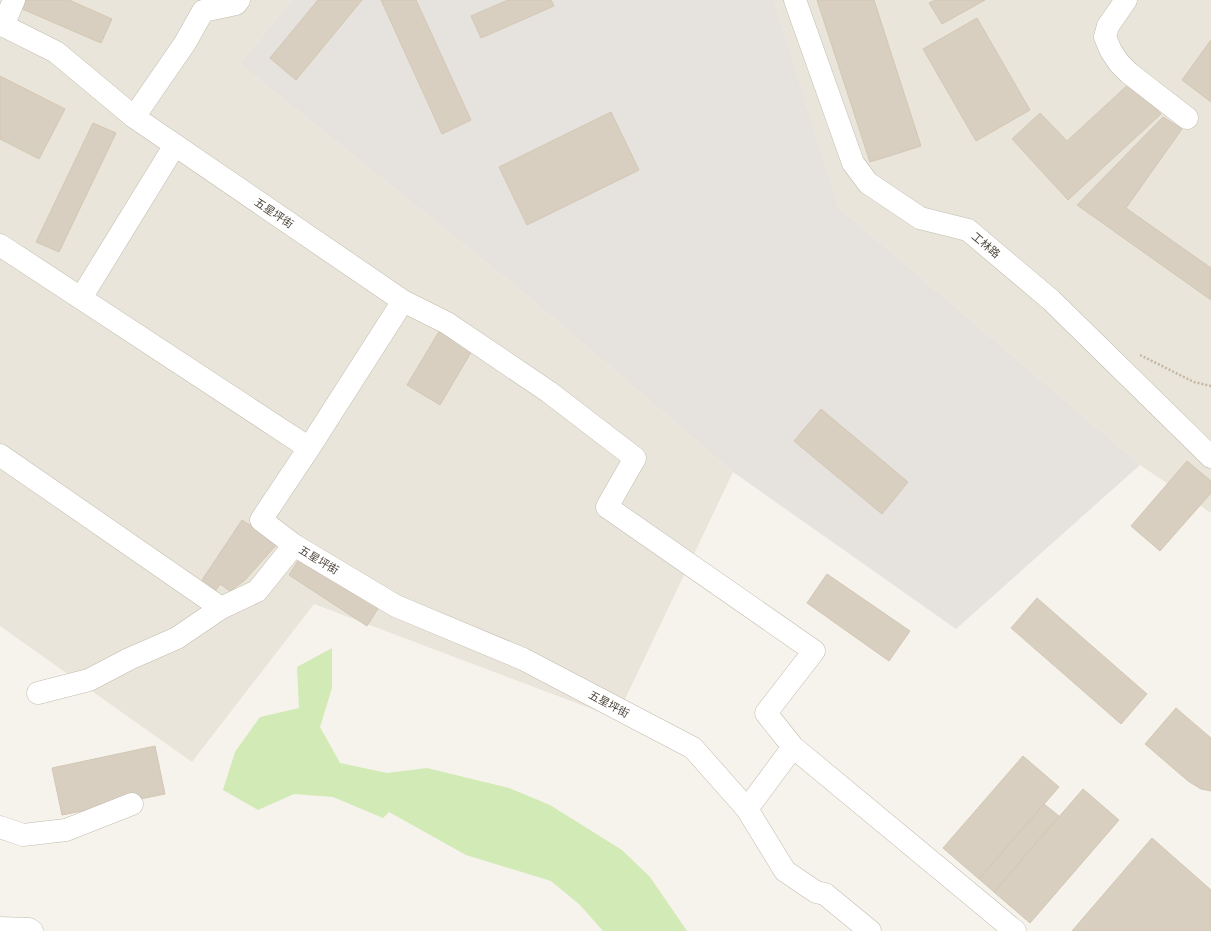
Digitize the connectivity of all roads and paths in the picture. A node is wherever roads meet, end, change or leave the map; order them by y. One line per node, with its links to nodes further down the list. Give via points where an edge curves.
1 (14, 0): 5 (street, 五星坪街)
2 (239, 0): 6 (street, via 236,4 203,11)
3 (795, 0): 16 (street, 工林路, via 853,163 868,183 920,218 968,230 1051,300)
4 (1126, 0): 7 (street, via 1108,26 1106,37 1112,51 1129,73)
5 (2, 25): 6 (street, 五星坪街, via 56,52)
6 (134, 117): 8 (street, 五星坪街)
7 (1187, 118)
8 (175, 145): 10 (street); 11 (street, 五星坪街)
9 (0, 245): 10 (street)
10 (81, 298): 14 (street)
11 (403, 302): 14 (street, 五星坪街); 20 (street, via 448,323 549,392 635,458 607,507 814,651 766,713)
12 (1138, 354): 13 (path, via 1194,382)
13 (1211, 386)
14 (309, 448): 17 (street, 五星坪街, via 261,520)
15 (0, 455): 18 (street)
16 (1211, 457)
17 (294, 545): 18 (street, 五星坪街, via 257,591); 22 (street, 五星坪街, via 396,606 523,659 693,748)
18 (220, 608): 19 (street, 五星坪街, via 177,638 89,680)
19 (38, 693)
20 (793, 747): 22 (street); 29 (street)
21 (132, 804): 23 (street, via 66,830 23,835)
22 (747, 809): 24 (street, 五星坪街, via 785,871)
23 (0, 827)
24 (816, 892): 27 (street, via 820,908); 28 (street, 五星坪街, via 825,894)
25 (0, 928): 26 (street)
26 (32, 931)
27 (848, 931)
28 (870, 931)
29 (1015, 931)

